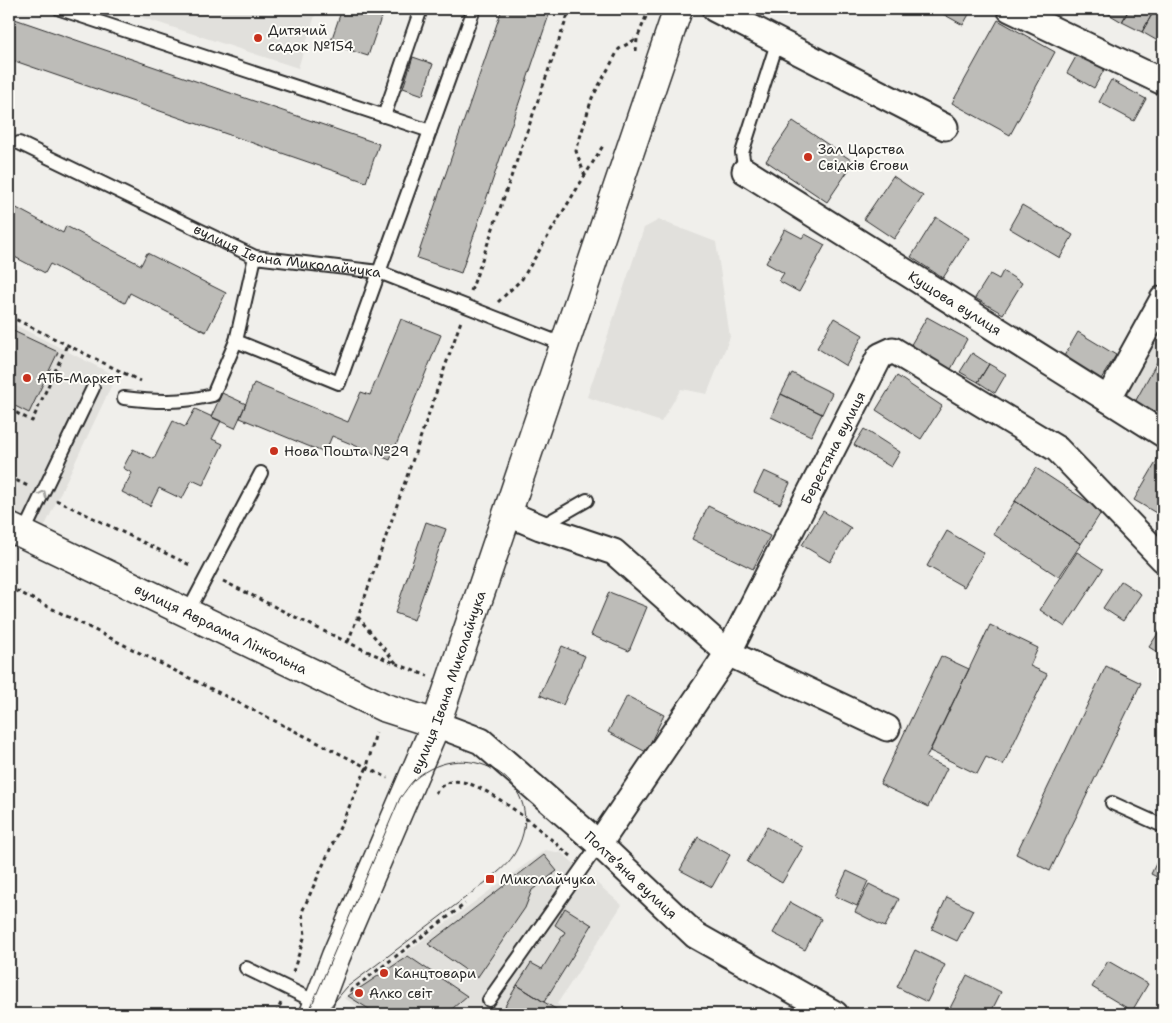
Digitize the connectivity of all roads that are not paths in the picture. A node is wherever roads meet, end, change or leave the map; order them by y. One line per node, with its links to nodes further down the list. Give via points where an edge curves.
1 (60, 9): 9 (lane)
2 (421, 9): 9 (lane)
3 (474, 9): 11 (lane)
4 (678, 9): 18 (main road, вулиця Івана Миколайчука)
5 (714, 9): 7 (street)
6 (1010, 9): 8 (street)
7 (778, 40): 10 (street); 13 (lane, via 742,153)
8 (1163, 82)
9 (384, 116): 11 (lane)
10 (945, 127)
11 (430, 131): 15 (lane)
12 (18, 143): 14 (lane, вулиця Івана Миколайчука)
13 (745, 171): 21 (street, Кущова вулиця)
14 (255, 257): 15 (lane, вулиця Івана Миколайчука); 17 (lane)
15 (379, 272): 17 (lane, via 339,383); 18 (lane, вулиця Івана Миколайчука)
16 (1163, 299): 21 (street)
17 (236, 341): 20 (lane, via 213,396 162,403)
18 (565, 345): 25 (main road, вулиця Івана Миколайчука)
19 (93, 388): 27 (lane, one-way to 19, via 62,453)
20 (124, 398)
21 (1108, 399): 22 (street, Кущова вулиця)
22 (1163, 434)
23 (261, 473): 29 (lane)
24 (587, 500): 26 (lane)
25 (507, 513): 26 (street); 31 (main road, вулиця Івана Миколайчука)
26 (540, 527): 30 (street, via 614,552)
27 (16, 531): 29 (main road, вулиця Авраама Лінкольна)
28 (1163, 559): 30 (street, Берестяна вулиця, via 1058,449 893,350 880,356)
29 (188, 612): 31 (main road, вулиця Авраама Лінкольна, via 383,707)
30 (728, 653): 32 (street); 35 (street, Берестяна вулиця)
31 (436, 724): 35 (street, Полтвʼяна вулиця, via 481,741); 38 (main road, вулиця Івана Миколайчука, via 336,956)
32 (887, 728)
33 (1112, 803): 34 (lane)
34 (1163, 826)
35 (599, 844): 37 (lane); 39 (street, Полтвʼяна вулиця, via 696,935)
36 (246, 968): 38 (lane)
37 (489, 1000)
38 (325, 1005)
39 (835, 1014)

